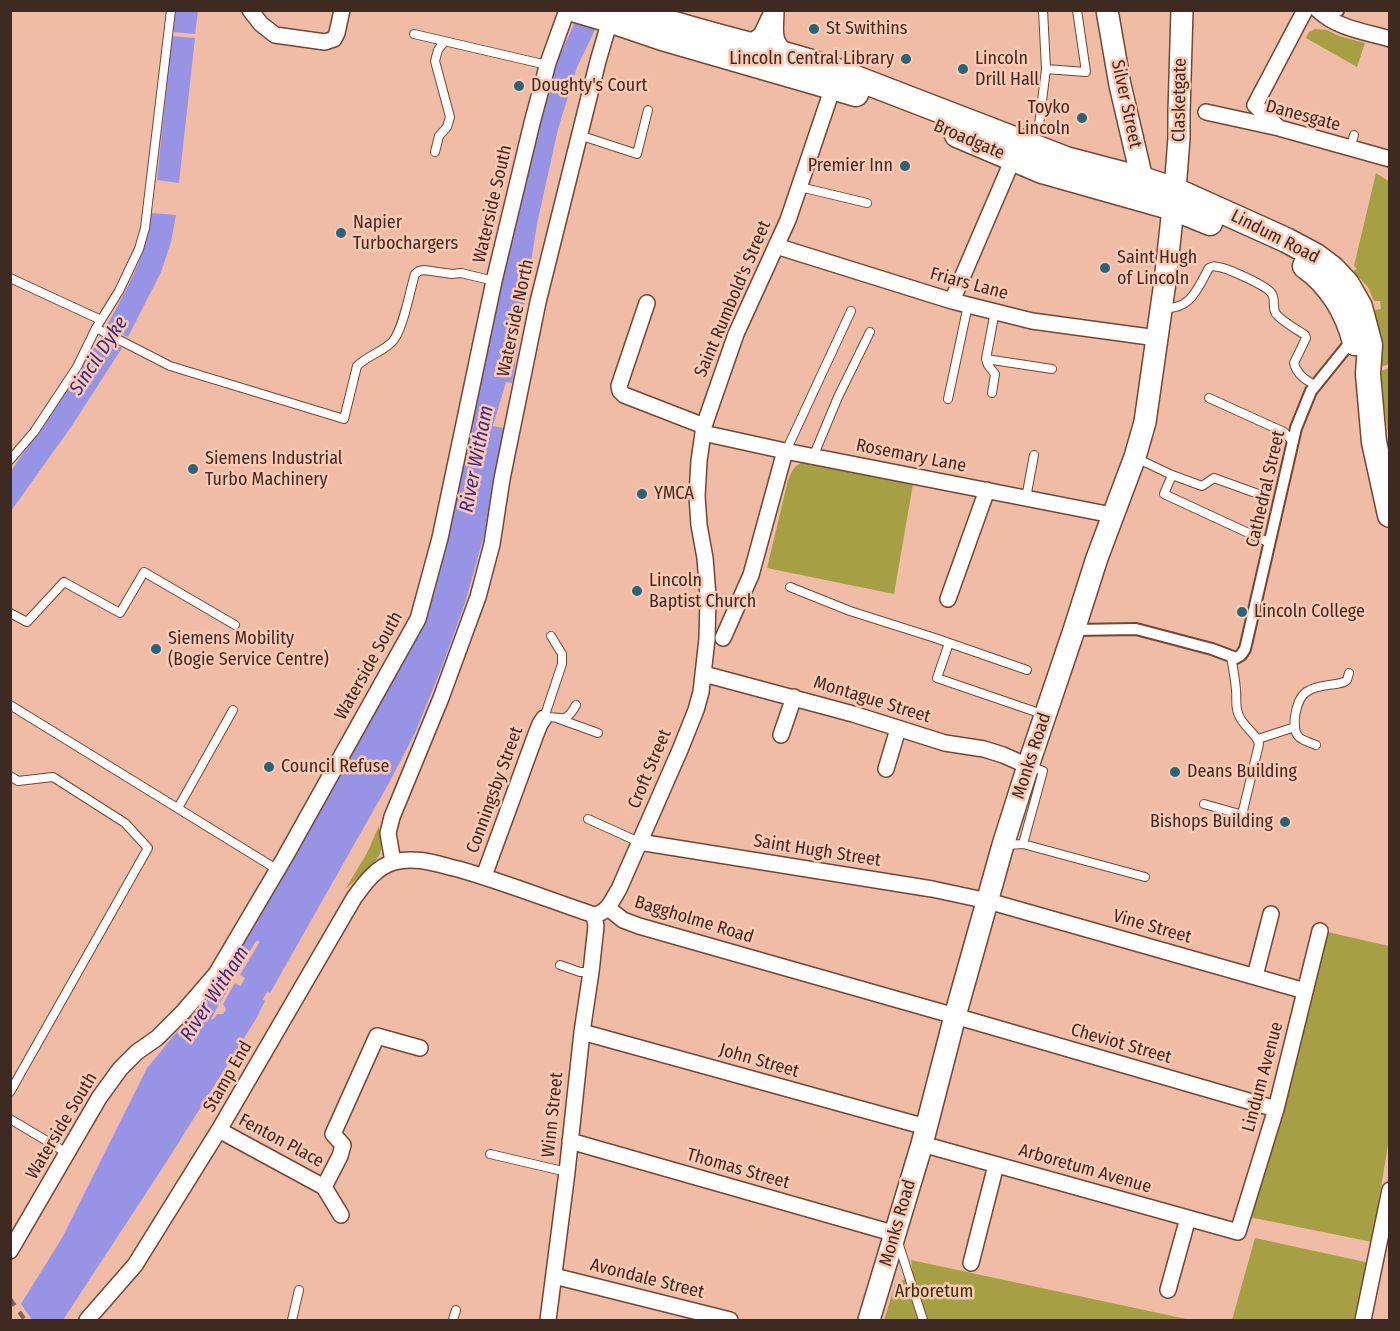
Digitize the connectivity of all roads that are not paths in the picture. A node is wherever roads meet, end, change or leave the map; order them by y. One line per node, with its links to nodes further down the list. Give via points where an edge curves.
1 (171, 10): 41 (lane, via 145,228 140,249 120,291)
2 (250, 10): 10 (street, via 275,35 325,42 337,33)
3 (774, 10): 16 (street, via 760,35); 16 (street, via 779,47)
4 (1043, 10): 18 (lane)
5 (1077, 10): 18 (lane, via 1086,72)
6 (1107, 10): 29 (main road, Silver Street)
7 (1182, 10): 30 (main road, Clasketgate)
8 (1305, 10): 23 (street, via 1256,105)
9 (1318, 10): 14 (street, via 1345,27)
10 (340, 11)
11 (574, 11): 12 (main road); 17 (street, Waterside South)
12 (624, 14): 16 (main road, via 670,19); 16 (main road, via 662,38); 24 (street, Waterside North, via 598,61)
13 (414, 34): 15 (lane)
14 (1389, 39)
15 (444, 42): 17 (lane); 25 (lane, via 435,61 450,117)
16 (768, 54): 19 (main road, Broadgate); 29 (main road, Broadgate, via 827,68)
17 (548, 65): 34 (street, Waterside South)
18 (1046, 69): 22 (lane)
19 (832, 87): 26 (main road, Broadgate, via 866,97); 28 (street, Saint Rumbold's Street)
20 (648, 110): 24 (lane, via 637,154)
21 (1206, 112): 23 (street, Danesgate)
22 (1040, 125)
23 (1279, 128): 27 (street, Danesgate, via 1352,142)
24 (579, 135): 100 (street, Waterside North, via 538,302 492,544 478,597 392,817 388,833)
25 (435, 152)
26 (1013, 159): 29 (main road, Broadgate, via 1042,171); 35 (street)
27 (1389, 159)
28 (800, 187): 31 (lane); 32 (street, Saint Rumbold's Street)
29 (1141, 189): 30 (main road, Broadgate)
30 (1174, 199): 38 (main road, Monks Road); 45 (main road, Lindum Road, via 1293,258 1313,272 1340,304); 48 (main road, Lindum Road, via 1286,240 1332,268 1360,307 1370,345)
31 (867, 203)
32 (776, 246): 35 (street, Friars Lane); 53 (street, Saint Rumbold's Street, via 736,334)
33 (10, 278): 41 (lane)
34 (494, 281): 42 (lane, via 461,273 424,270 415,274 399,332 391,344 357,366 344,419 170,366); 101 (street, Waterside South, via 440,538 418,619)
35 (952, 301): 37 (street, Friars Lane)
36 (647, 303): 53 (street, Rosemary Lane, via 620,391)
37 (968, 305): 40 (street, Friars Lane); 52 (lane)
38 (1162, 308): 44 (main road, Monks Road); 49 (lane, via 1186,303 1196,294 1209,268 1215,266 1262,286 1273,296 1276,315 1305,335 1295,369)
39 (850, 311): 55 (lane)
40 (995, 311): 44 (street, Friars Lane, via 1032,321); 46 (lane)
41 (100, 320): 42 (lane)
42 (100, 330): 59 (lane, via 34,432)
43 (870, 332): 57 (lane)
44 (1157, 338): 58 (main road, Monks Road, via 1145,422)
45 (1354, 338): 48 (main road, Lindum Road); 49 (street, Cathedral Street)
46 (986, 358): 47 (lane); 50 (lane, via 994,374)
47 (1052, 369)
48 (1368, 374): 65 (main road, Lindum Road, via 1374,442)
49 (1316, 386): 54 (street, Cathedral Street)
50 (992, 393)
51 (1209, 398): 54 (lane, via 1284,432)
52 (948, 399)
53 (704, 429): 55 (street, Rosemary Lane); 74 (street, Saint Rumbold's Street, via 698,496 708,597)
54 (1293, 441): 66 (street, Cathedral Street)
55 (785, 451): 57 (street, Rosemary Lane); 73 (street, via 751,575)
56 (1034, 455): 63 (lane)
57 (813, 457): 61 (street, Rosemary Lane)
58 (1135, 457): 60 (lane); 64 (main road, Monks Road)
59 (10, 460)
60 (1172, 475): 62 (lane, via 1202,486 1214,478); 66 (lane, via 1164,494)
61 (987, 490): 63 (street, Rosemary Lane); 68 (street)
62 (1261, 495)
63 (1026, 498): 64 (street, Rosemary Lane)
64 (1112, 515): 71 (main road, Monks Road)
65 (1389, 515)
66 (1270, 543): 76 (street, Cathedral Street, via 1245,649)
67 (790, 587): 75 (lane)
68 (948, 599)
69 (10, 613): 70 (lane, via 27,622 64,582 120,613 144,572)
70 (235, 625)
71 (1074, 630): 76 (street, via 1136,629); 84 (main road, Monks Road)
72 (551, 636): 85 (lane, via 562,654)
73 (723, 638)
74 (707, 639): 78 (street, Croft Street)
75 (949, 643): 77 (lane); 84 (lane, via 937,678)
76 (1234, 657): 90 (lane, via 1238,715)
77 (1027, 670)
78 (704, 674): 80 (street, Montague Street); 98 (street, Croft Street, via 692,720)
79 (1349, 674): 86 (lane, via 1344,682 1303,694 1296,710)
80 (794, 697): 87 (street, Montague Street); 89 (street)
81 (10, 705): 96 (lane)
82 (576, 705): 85 (lane, via 570,714)
83 (233, 710): 96 (lane)
84 (1045, 715): 92 (main road, Monks Road)
85 (552, 719): 88 (lane); 102 (street, Conningsby Street, via 536,734)
86 (1295, 727): 90 (lane); 91 (lane, via 1301,739)
87 (898, 729): 92 (street, Montague Street, via 984,749); 93 (street)
88 (598, 733)
89 (782, 735)
90 (1258, 739): 95 (lane, via 1242,817)
91 (1316, 745)
92 (1028, 766): 99 (main road, Monks Road)
93 (886, 769)
94 (10, 776): 115 (lane, via 18,780 53,777 124,823 148,848)
95 (1204, 804)
96 (178, 808): 101 (lane)
97 (588, 819): 98 (lane)
98 (639, 842): 104 (street, Saint Hugh Street); 105 (street, Croft Street, via 619,889)
99 (1013, 844): 103 (lane); 104 (main road, Monks Road)
100 (393, 862): 102 (street, Baggholme Road, via 425,861); 118 (street, Stamp End, via 369,878 354,898)
101 (278, 870): 121 (street, Waterside South, via 216,974 157,1038 120,1069)
102 (484, 876): 105 (street, Baggholme Road)
103 (1145, 877)
104 (988, 901): 110 (street, Vine Street); 112 (main road, Monks Road)
105 (601, 911): 109 (street, Winn Street); 112 (street, Baggholme Road, via 639,926)
106 (1271, 914): 110 (street)
107 (1320, 931): 111 (street, Lindum Avenue)
108 (560, 966): 109 (lane)
109 (591, 972): 113 (street, Winn Street)
110 (1255, 976): 111 (street, Vine Street)
111 (1305, 991): 116 (street, Lindum Avenue)
112 (955, 1016): 116 (street, Cheviot Street); 119 (main road, Monks Road)
113 (582, 1032): 119 (street, John Street); 120 (street, Winn Street)
114 (420, 1048): 125 (street, Fenton Place, via 377,1036 333,1134 343,1145)
115 (10, 1092)
116 (1276, 1109): 129 (street, Lindum Avenue)
117 (10, 1119): 121 (lane)
118 (219, 1130): 125 (street, Fenton Place); 137 (street, Stamp End, via 135,1265)
119 (924, 1136): 123 (street, Arboretum Avenue); 130 (main road, Monks Road)
120 (570, 1142): 124 (street, Winn Street); 130 (street, Thomas Street)
121 (67, 1153): 131 (street, Waterside South)
122 (490, 1154): 124 (lane)
123 (996, 1164): 128 (street, Arboretum Avenue); 132 (street)
124 (567, 1172): 133 (street, Winn Street)
125 (324, 1187): 127 (street, Fenton Place)
126 (1389, 1190): 144 (street)
127 (341, 1215)
128 (1188, 1218): 129 (street, Arboretum Avenue); 135 (street)
129 (1238, 1232)
130 (896, 1234): 142 (main road, Monks Road); 143 (lane)
131 (10, 1251)
132 (971, 1263)
133 (554, 1276): 140 (street, Winn Street); 141 (street, Avondale Street)
134 (300, 1290): 138 (lane)
135 (1168, 1290)
136 (456, 1310): 139 (lane)
137 (96, 1318)
138 (292, 1320)
139 (453, 1320)
140 (548, 1320)
141 (730, 1320)
142 (869, 1320)
143 (922, 1320)
144 (1363, 1320)

